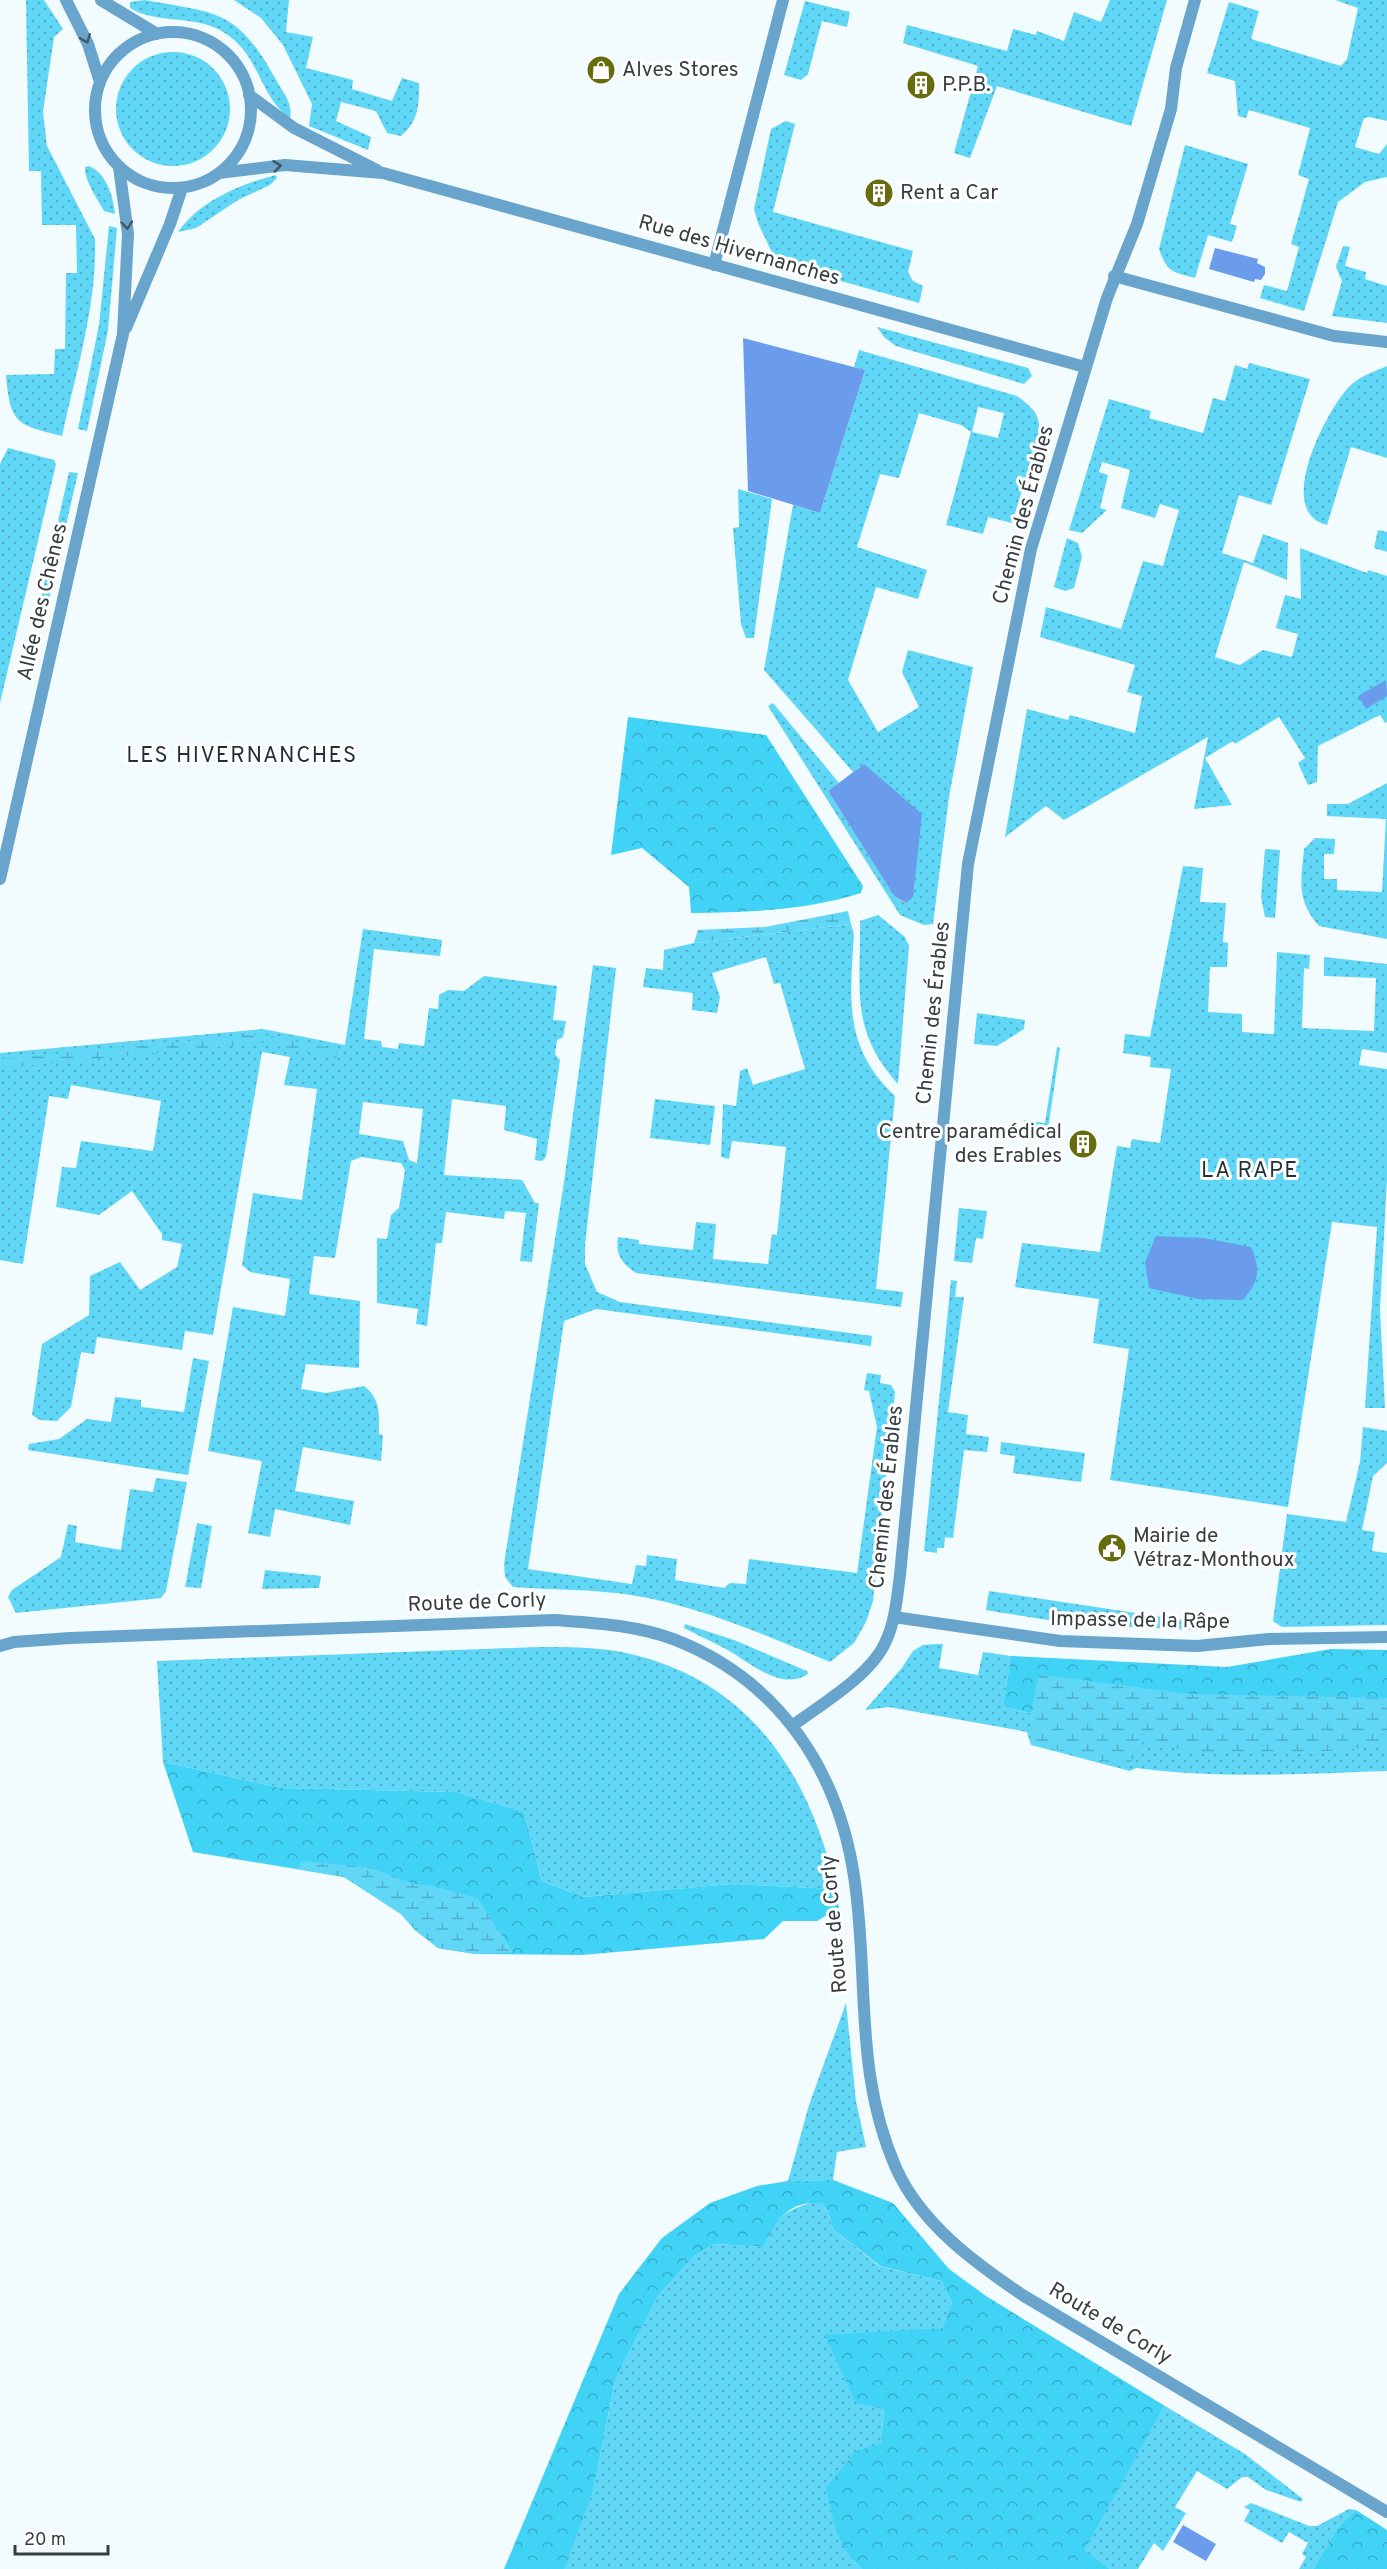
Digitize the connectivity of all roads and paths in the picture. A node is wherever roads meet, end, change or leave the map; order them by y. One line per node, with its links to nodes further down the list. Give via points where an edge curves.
1 (66, 0): 6 (street, one-way to 6, via 88,44)
2 (101, 0): 5 (street)
3 (783, 0): 12 (street)
4 (1195, 0): 13 (street, Chemin des Érables, via 1176,68 1171,109 1137,224)
5 (157, 34): 6 (street, via 123,50); 7 (street, via 178,32 216,45 231,58)
6 (100, 82): 8 (street, via 95,104 97,127 105,148)
7 (249, 94): 9 (street, via 248,130 232,161); 10 (street, Rue des Hivernanches, via 294,129)
8 (119, 167): 11 (street, via 137,180 159,188); 14 (street, Allée des Chênes, one-way to 14, via 128,234)
9 (219, 173): 10 (street, Rue des Hivernanches, one-way to 10, via 285,165); 11 (street)
10 (383, 173): 12 (street, Rue des Hivernanches)
11 (182, 188): 14 (street, Allée des Chênes, via 171,224)
12 (714, 265): 16 (street, Rue des Hivernanches)
13 (1114, 276): 15 (street, via 1334,336); 16 (street, Chemin des Érables)
14 (123, 334): 17 (street, Allée des Chênes)
15 (1387, 342)
16 (1085, 367): 18 (street, Chemin des Érables, via 1022,586 968,864)
17 (0, 879)
18 (894, 1617): 19 (street, Impasse de la Râpe, via 1060,1641 1197,1646 1269,1639); 21 (street, Chemin des Érables, via 878,1656 840,1691)
19 (1387, 1637)
20 (0, 1646): 21 (street, Route de Corly, via 70,1638 484,1621 606,1624 671,1639 715,1658 753,1684)
21 (792, 1726): 22 (street, Route de Corly, via 809,1748 832,1793 845,1835 856,1885 868,2077 878,2120 897,2170 919,2206 947,2237 1024,2296)
22 (1387, 2512)

